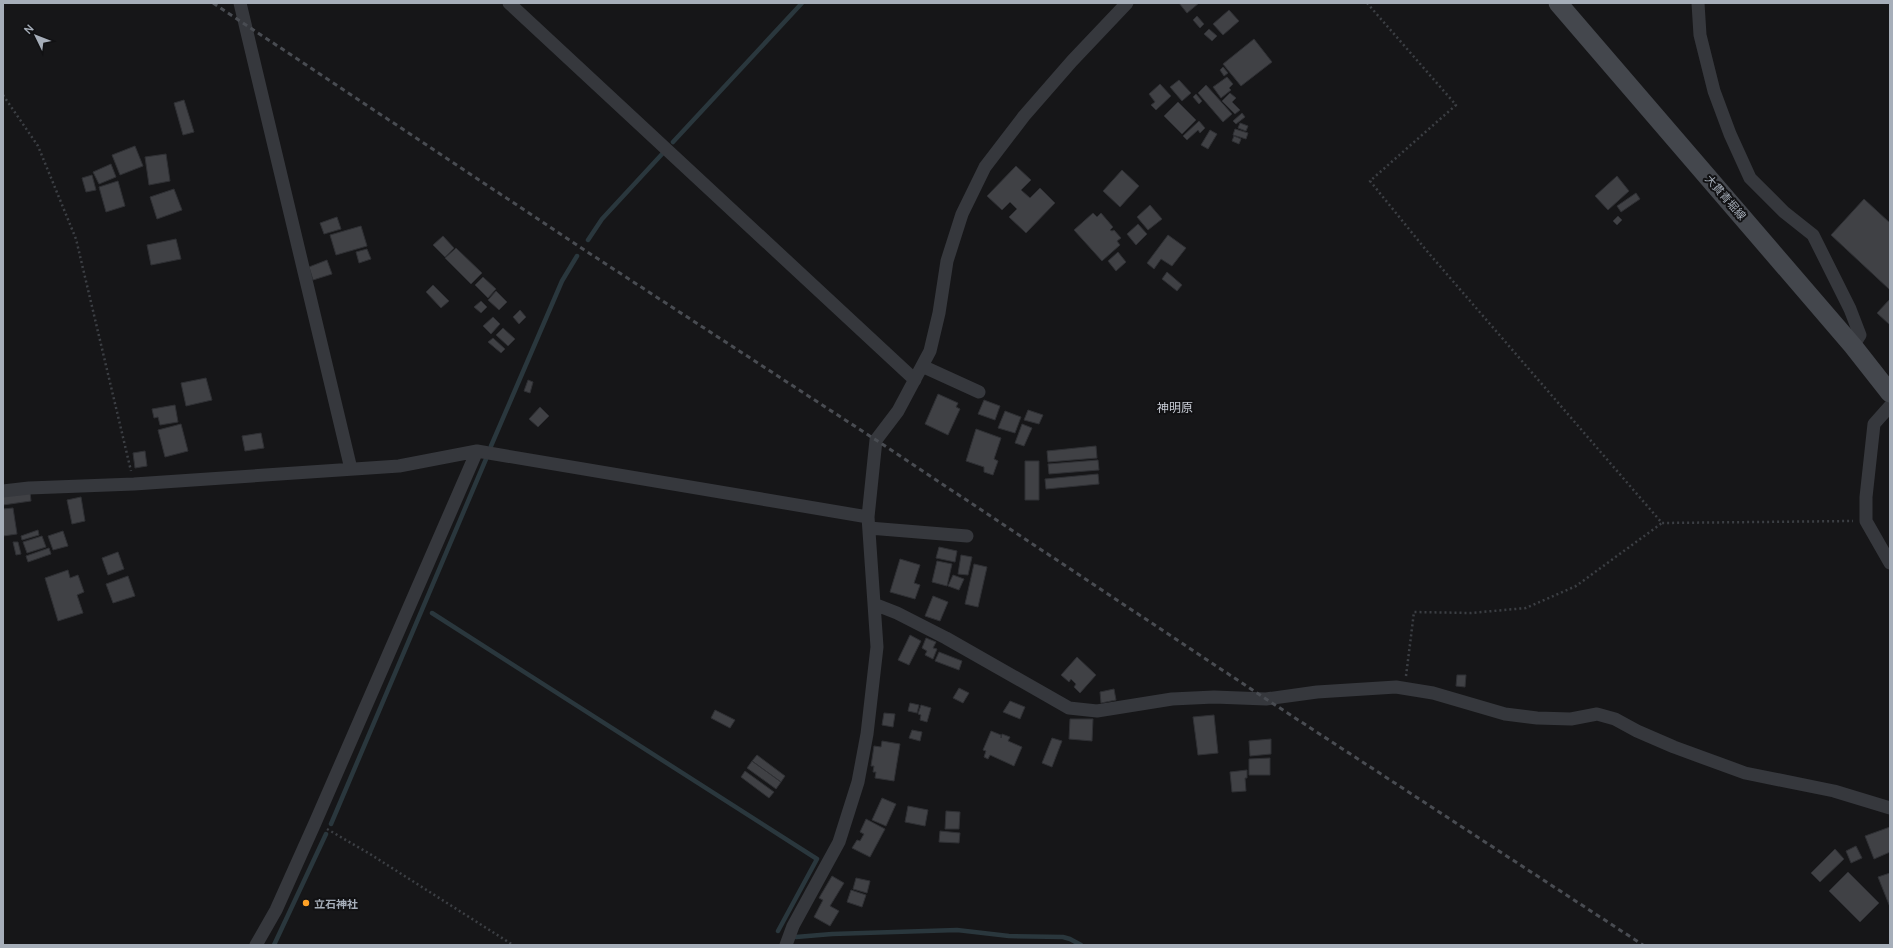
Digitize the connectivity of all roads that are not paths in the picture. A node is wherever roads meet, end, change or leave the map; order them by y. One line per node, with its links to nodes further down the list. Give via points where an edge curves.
1 (240, 3): 13 (street)
2 (509, 3): 8 (street)
3 (1127, 3): 7 (street, via 1072,61 985,166 962,214 949,254 930,351)
4 (1558, 3): 6 (main road, 大貫青堀線)
5 (1698, 3): 6 (street, via 1700,35 1714,91 1730,134 1750,178 1784,212 1813,235 1850,309 1860,335)
6 (1853, 346): 10 (main road, 大貫青堀線)
7 (922, 366): 8 (street); 9 (street)
8 (915, 380): 15 (street, via 898,411 876,440)
9 (979, 392)
10 (1890, 393)
11 (1890, 406): 17 (street, via 1874,424 1866,497 1866,520)
12 (477, 451): 13 (street, via 399,466); 15 (street); 20 (street, via 315,823 276,910)
13 (351, 469): 14 (street)
14 (3, 491)
15 (869, 522): 16 (street); 18 (street)
16 (967, 536)
17 (1890, 563)
18 (874, 604): 19 (street, via 946,638 1069,708 1096,711 1172,699 1214,696 1266,699 1317,692 1396,687 1433,693 1505,714 1571,719 1597,714 1615,719 1674,747 1745,773 1834,791); 21 (street, via 877,647 873,690 858,782 839,842 793,926)
19 (1890, 808)
20 (256, 945)
21 (786, 945)

